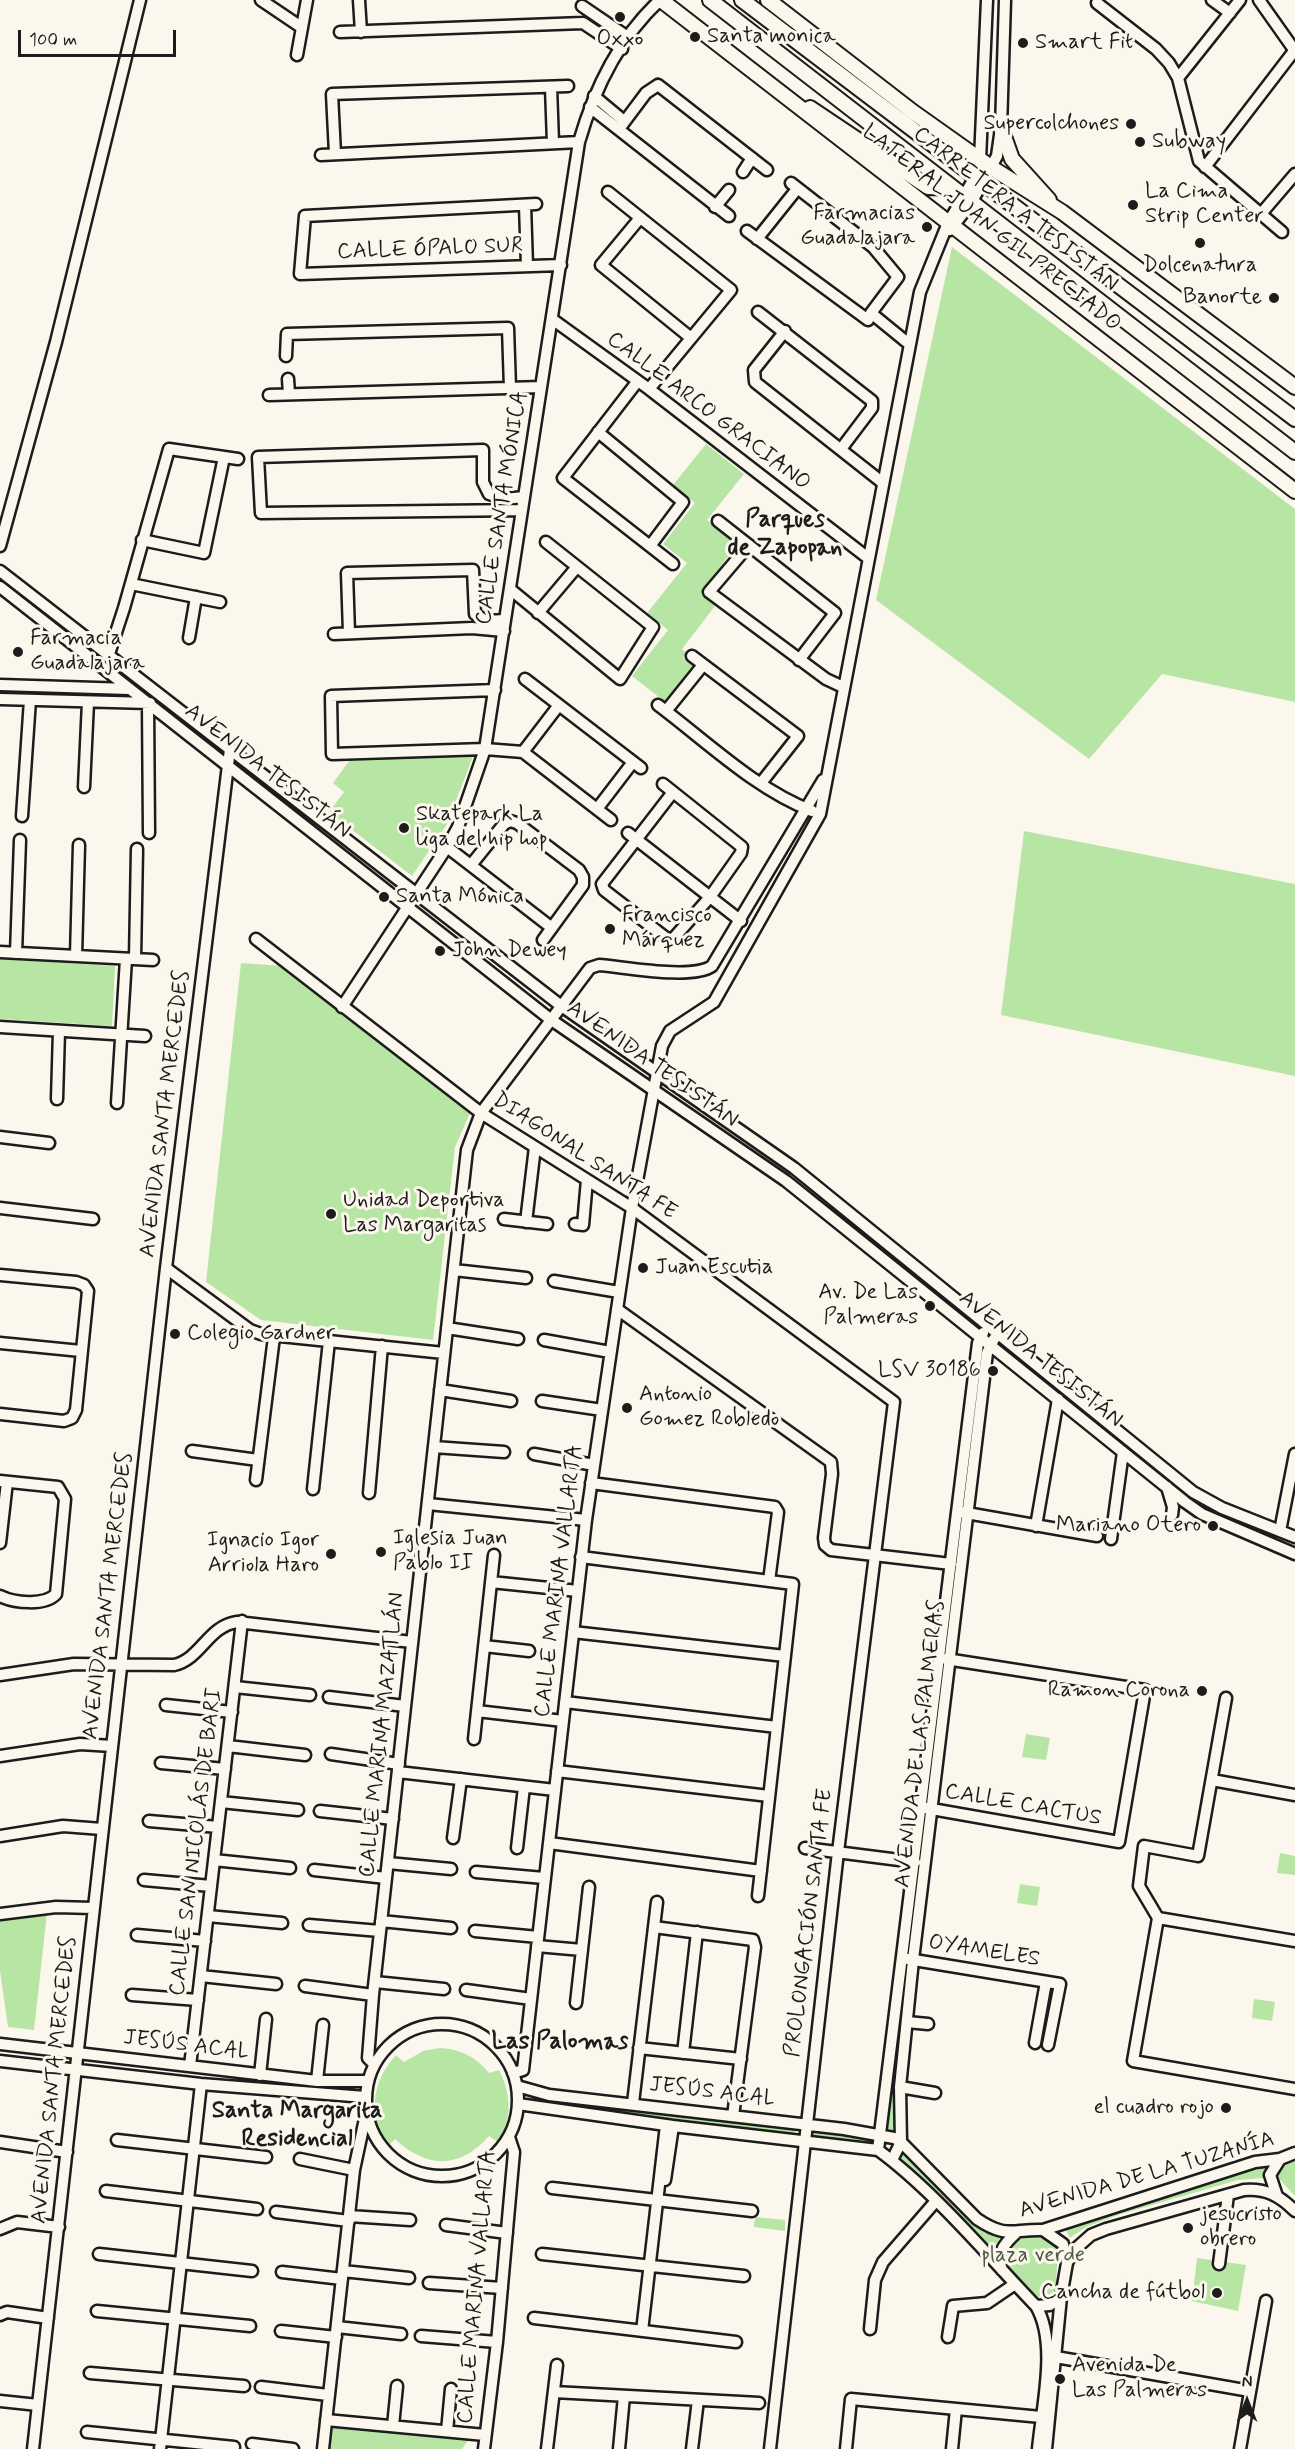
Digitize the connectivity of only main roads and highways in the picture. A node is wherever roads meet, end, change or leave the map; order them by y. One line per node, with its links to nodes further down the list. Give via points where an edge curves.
1 (661, 0): 5 (main road, LATERAL JUAN GIL PRECIADO)
2 (710, 0): 7 (main road, CARRETERA A TESISTÁN)
3 (742, 0): 11 (main road, CARRETERA A TESISTÁN)
4 (768, 0): 8 (main road, LATERAL JUAN GIL PRECIADO, via 980,160)
5 (784, 95): 7 (main road, via 823,114 928,187); 10 (main road, LATERAL JUAN GIL PRECIADO, via 948,228)
6 (1001, 128): 8 (main road, via 1012,159)
7 (951, 188): 12 (main road, CARRETERA A TESISTÁN)
8 (1058, 209): 9 (main road)
9 (1295, 387)
10 (1177, 400): 13 (main road, via 1197,408); 14 (main road, LATERAL JUAN GIL PRECIADO)
11 (1295, 419)
12 (1295, 452)
13 (1295, 481)
14 (1295, 491)

